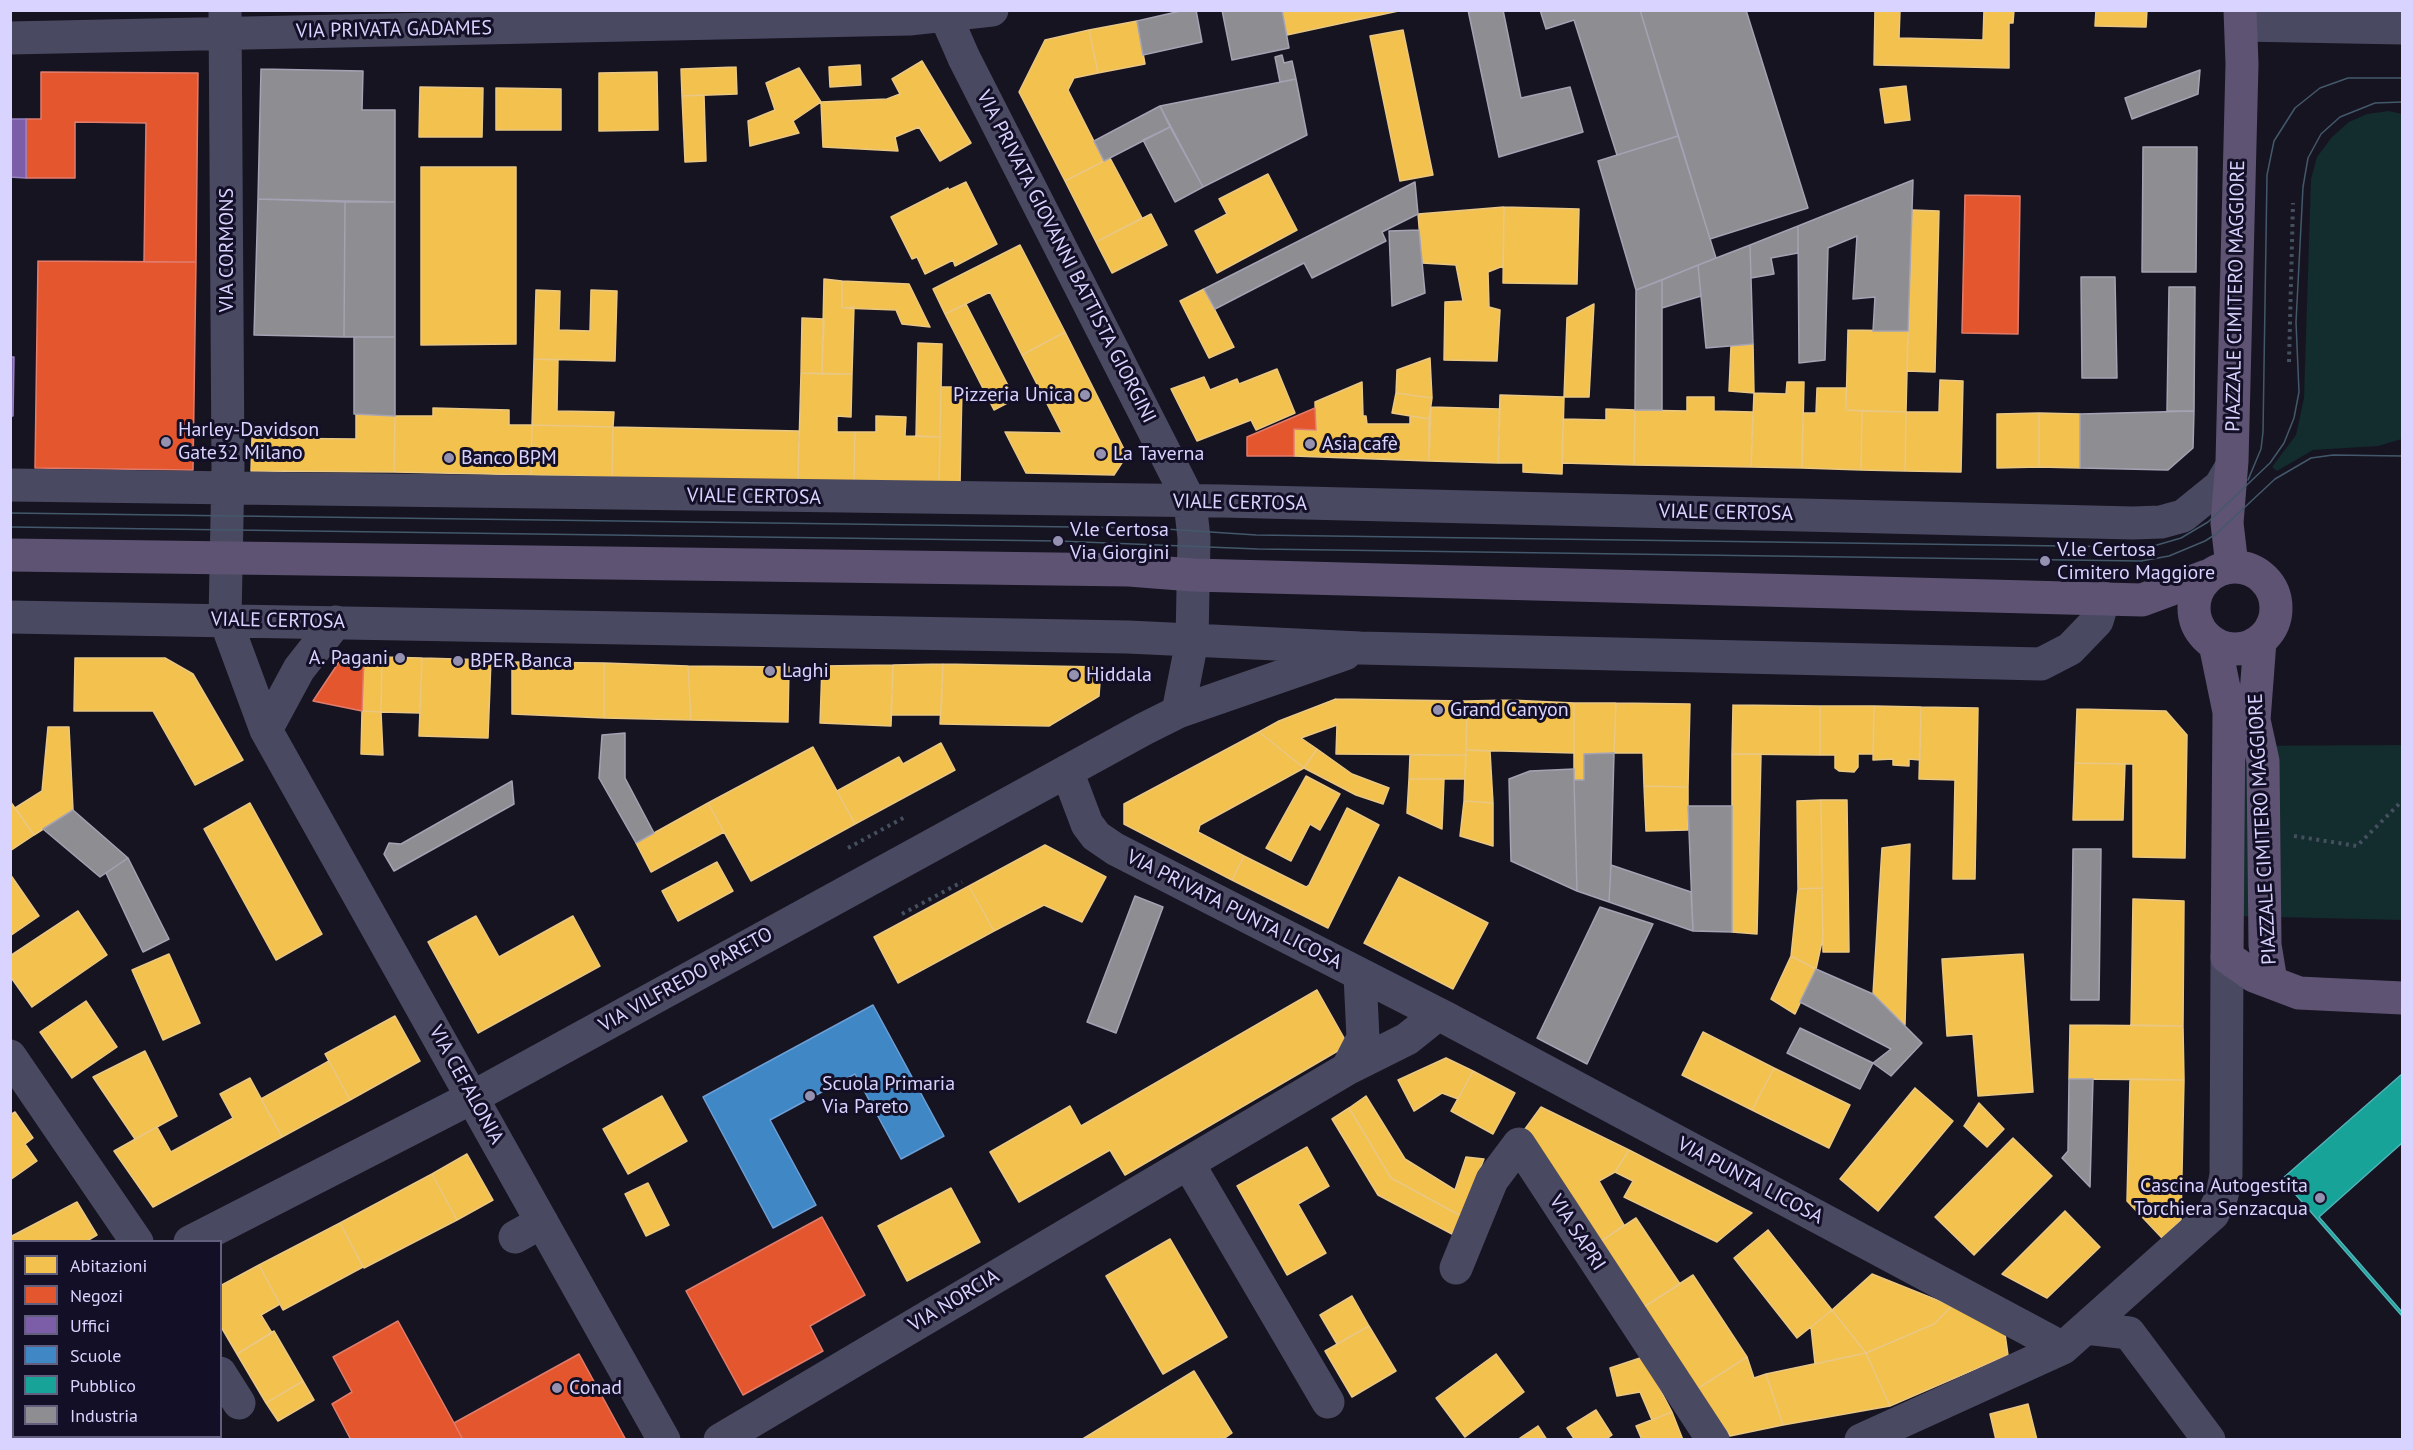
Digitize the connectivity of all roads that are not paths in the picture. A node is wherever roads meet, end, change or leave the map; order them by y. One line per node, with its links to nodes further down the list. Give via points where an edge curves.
1 (992, 10): 2 (street, VIA PRIVATA GADAMES)
2 (944, 13): 4 (street, VIA PRIVATA GADAMES); 10 (street, VIA PRIVATA GIOVANNI BATTISTA GIORGINI)
3 (2241, 18): 5 (street, PIAZZALE CIMITERO MAGGIORE); 7 (main road, PIAZZALE CIMITERO MAGGIORE)
4 (225, 22): 6 (street, VIA PRIVATA GADAMES); 9 (street, VIA CORMONS)
5 (2403, 28)
6 (10, 38)
7 (2230, 469): 10 (street, VIALE CERTOSA, via 2220,486 2198,507 2161,522); 13 (main road, PIAZZALE CIMITERO MAGGIORE, via 2228,523)
8 (10, 485): 9 (street, VIALE CERTOSA)
9 (228, 490): 10 (street, VIALE CERTOSA); 12 (street)
10 (1190, 502): 14 (street)
11 (10, 555): 12 (main road)
12 (225, 557): 14 (main road, via 1117,570); 18 (street)
13 (2220, 571): 16 (main road); 20 (main road, via 2197,591 2194,601); 21 (main road, via 2248,568 2262,576 2275,597 2274,621)
14 (1193, 575): 15 (main road); 22 (street)
15 (2104, 598): 16 (main road); 23 (street, VIALE CERTOSA, via 2097,621 2070,649 2041,664)
16 (2142, 600): 20 (main road)
17 (10, 617): 18 (street, VIALE CERTOSA)
18 (225, 619): 19 (street, VIALE CERTOSA); 25 (street, VIA CEFALONIA)
19 (336, 622): 22 (street, VIALE CERTOSA, via 1116,636); 25 (street, via 299,669)
20 (2207, 636): 21 (main road, via 2224,648 2243,648); 27 (main road, PIAZZALE CIMITERO MAGGIORE, via 2229,711)
21 (2260, 640): 29 (main road, PIAZZALE CIMITERO MAGGIORE, via 2254,720 2263,761 2265,945)
22 (1192, 641): 23 (street, VIALE CERTOSA); 24 (street)
23 (1360, 648): 24 (street, VIALE CERTOSA)
24 (1178, 712): 26 (street, VIA VILFREDO PARETO)
25 (266, 730): 34 (street, VIA CEFALONIA)
26 (1067, 771): 28 (street, VIA PRIVATA PUNTA LICOSA, via 1087,824 1096,836); 34 (street, VIA VILFREDO PARETO)
27 (2227, 957): 29 (main road, PIAZZALE CIMITERO MAGGIORE, via 2254,976); 39 (street, PIAZZALE CIMITERO MAGGIORE, via 2226,1175 2222,1195 2213,1214)
28 (1360, 975): 31 (street, VIA PRIVATA PUNTA LICOSA); 33 (street, via 1363,1038)
29 (2271, 981): 30 (main road, PIAZZALE CIMITERO MAGGIORE, via 2299,993)
30 (2403, 998)
31 (1437, 1015): 33 (street, VIA NORCIA, via 1407,1039); 39 (street, VIA PUNTA LICOSA)
32 (10, 1056): 36 (street)
33 (1347, 1069): 35 (street, VIA NORCIA)
34 (473, 1097): 37 (street, VIA VILFREDO PARETO); 43 (street, VIA CEFALONIA, via 529,1229)
35 (1188, 1163): 41 (street); 44 (street, VIA NORCIA)
36 (136, 1240)
37 (194, 1240)
38 (1456, 1268): 45 (street, VIA SAPRI, via 1492,1180 1519,1144)
39 (2074, 1338): 46 (street); 47 (street, via 2129,1333)
40 (222, 1376): 42 (street)
41 (1328, 1402)
42 (240, 1404)
43 (664, 1440)
44 (720, 1440)
45 (1713, 1440)
46 (1861, 1440)
47 (2209, 1440)

